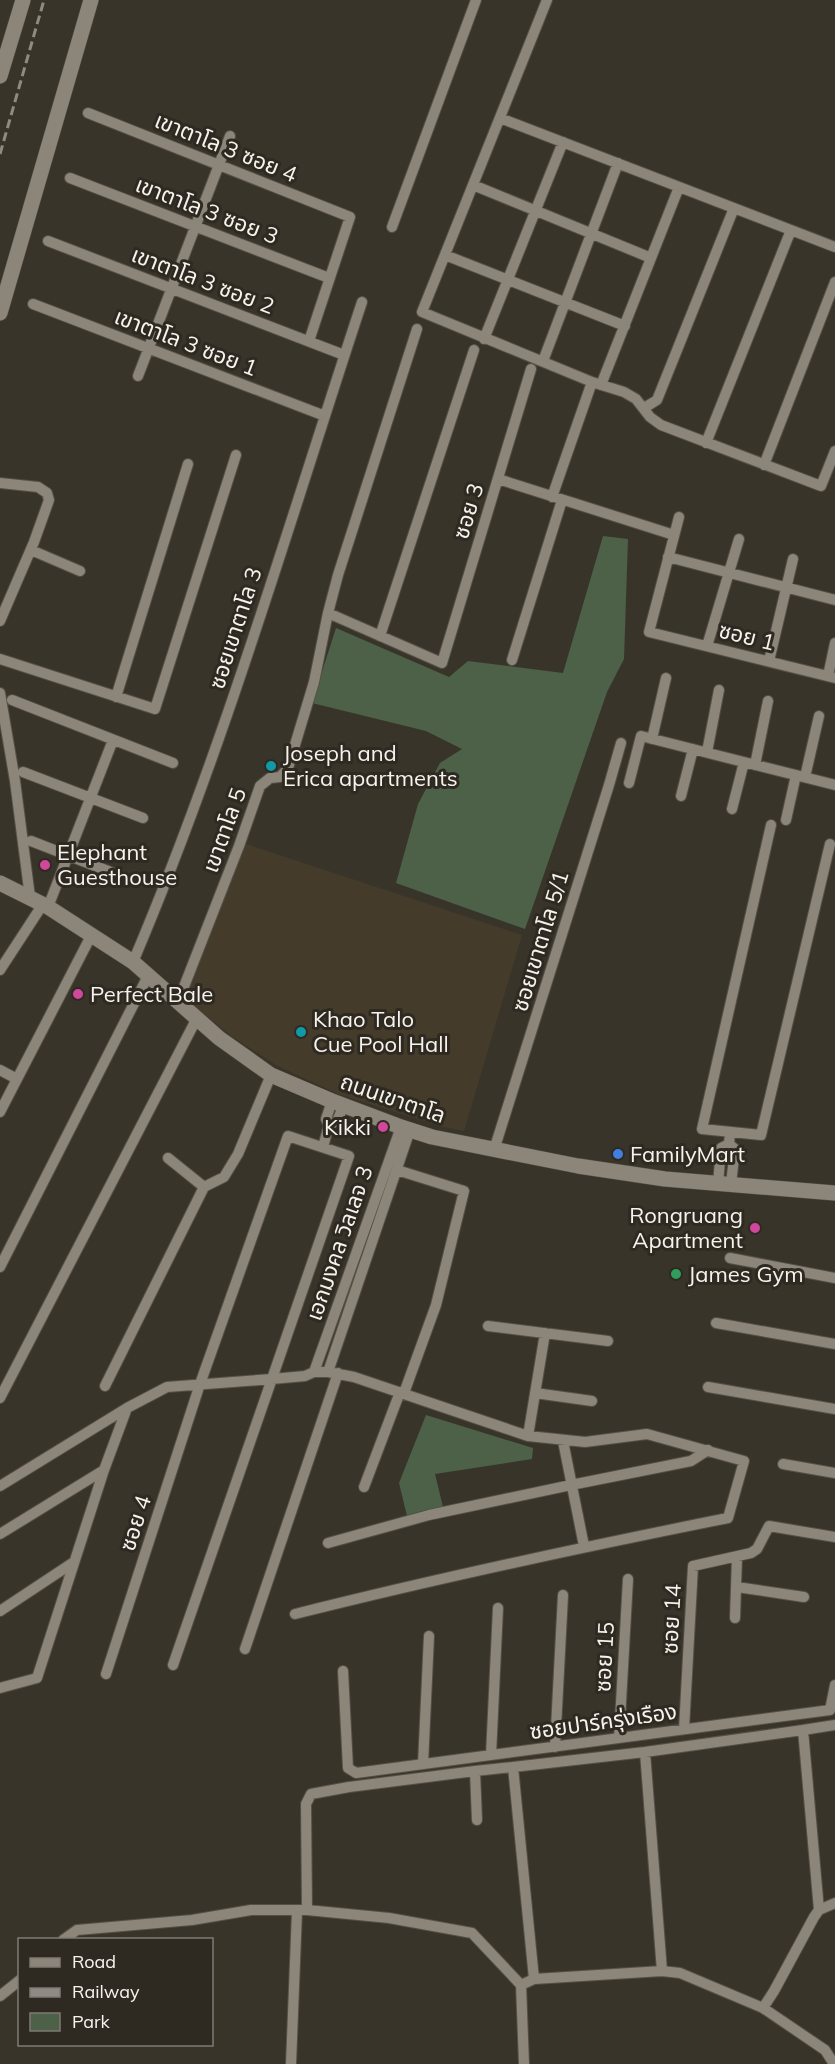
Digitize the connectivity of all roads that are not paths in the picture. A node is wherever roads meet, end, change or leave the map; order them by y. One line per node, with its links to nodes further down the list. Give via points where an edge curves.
1 (23, 0): 5 (street)
2 (91, 0): 32 (street)
3 (476, 0): 18 (street)
4 (547, 0): 7 (street)
5 (0, 76)
6 (88, 113): 11 (street, เขาตาโล 3 ซอย 4)
7 (500, 118): 9 (street); 13 (street)
8 (230, 136): 11 (street)
9 (563, 142): 10 (street); 16 (street)
10 (618, 163): 14 (street); 20 (street)
11 (218, 164): 17 (street); 25 (street, เขาตาโล 3 ซอย 4, via 350,217)
12 (70, 178): 17 (street, เขาตาโล 3 ซอย 3)
13 (473, 185): 16 (street); 23 (street)
14 (679, 187): 15 (street); 24 (street)
15 (734, 208): 19 (street); 44 (street, via 657,400)
16 (536, 211): 20 (street); 26 (street)
17 (196, 227): 25 (street, เขาตาโล 3 ซอย 3); 28 (street)
18 (392, 227)
19 (791, 230): 22 (street); 46 (street)
20 (591, 233): 24 (street); 30 (street)
21 (48, 241): 28 (street, เขาตาโล 3 ซอย 2)
22 (835, 247)
23 (445, 255): 26 (street); 35 (street, via 422,312)
24 (651, 258): 33 (street)
25 (329, 278): 36 (street)
26 (508, 280): 30 (street); 35 (street)
27 (835, 282): 50 (street)
28 (172, 289): 36 (street, เขาตาโล 3 ซอย 2); 37 (street)
29 (362, 302): 39 (street, ซอยเขาตาโล 3)
30 (565, 302): 33 (street); 40 (street)
31 (33, 304): 37 (street, เขาตาโล 3 ซอย 1)
32 (0, 314)
33 (624, 326): 43 (street)
34 (417, 329): 64 (street, เขาตาโล 5)
35 (484, 339): 40 (street)
36 (309, 341): 39 (street, เขาตาโล 3 ซอย 2)
37 (148, 349): 42 (street); 45 (street, เขาตาโล 3 ซอย 1)
38 (474, 350): 66 (street)
39 (344, 356): 45 (street, ซอยเขาตาโล 3)
40 (543, 361): 43 (street)
41 (531, 369): 51 (street, ซอย 3)
42 (138, 376)
43 (596, 383): 44 (street, via 624,392); 53 (street)
44 (644, 408): 46 (street, via 661,425)
45 (325, 416): 104 (street, ซอยเขาตาโล 3, via 222,730)
46 (706, 443): 50 (street)
47 (835, 451): 50 (street, via 821,486)
48 (236, 455): 76 (street, via 155,709)
49 (188, 464): 76 (street)
50 (764, 465)
51 (498, 480): 53 (street); 66 (street, ซอย 3, via 442,663)
52 (0, 483): 57 (street, via 38,487 47,493 49,500)
53 (557, 499): 55 (street); 70 (street)
54 (679, 517): 55 (street)
55 (674, 535): 58 (street)
56 (739, 539): 61 (street)
57 (31, 550): 60 (street); 65 (street)
58 (668, 556): 61 (street); 68 (street, ซอย 1, via 649,632)
59 (793, 559): 62 (street)
60 (80, 571)
61 (728, 572): 62 (street); 68 (street)
62 (786, 587): 63 (street); 71 (street)
63 (835, 600)
64 (328, 613): 66 (street); 107 (street, เขาตาโล 5, via 314,682 288,768 280,777 270,778 260,786)
65 (0, 621)
66 (380, 636)
67 (835, 642): 72 (street)
68 (707, 646): 71 (street, ซอย 1)
69 (0, 659): 76 (street)
70 (512, 660)
71 (769, 661): 72 (street, ซอย 1)
72 (831, 677)
73 (666, 678): 80 (street)
74 (719, 690): 84 (street)
75 (0, 693): 102 (street)
76 (116, 697)
77 (12, 700): 81 (street)
78 (768, 701): 86 (street)
79 (819, 716): 88 (street)
80 (652, 739): 83 (street); 89 (street, via 641,736)
81 (113, 740): 85 (street); 92 (street)
82 (621, 742): 117 (street, ซอยเขาตาโล 5/1)
83 (693, 749): 84 (street); 91 (street)
84 (707, 752): 86 (street)
85 (173, 763)
86 (750, 763): 88 (street); 93 (street)
87 (23, 772): 92 (street)
88 (801, 776): 90 (street); 95 (street)
89 (629, 783)
90 (835, 785)
91 (681, 796)
92 (90, 798): 94 (street); 99 (street)
93 (732, 809)
94 (143, 818)
95 (786, 820)
96 (771, 825): 115 (street, via 702,1129)
97 (32, 841): 99 (street)
98 (830, 844): 115 (street, via 761,1134)
99 (68, 856): 100 (street); 102 (street)
100 (121, 876)
101 (0, 883): 102 (street, ถนนเขาตาโล)
102 (40, 902): 103 (street, ถนนเขาตาโล); 105 (street)
103 (92, 934): 104 (street, ถนนเขาตาโล); 111 (street)
104 (133, 962): 106 (street, ถนนเขาตาโล)
105 (0, 970)
106 (148, 976): 107 (street, ถนนเขาตาโล); 124 (street)
107 (178, 1002): 108 (street, ถนนเขาตาโล)
108 (196, 1018): 110 (street, ถนนเขาตาโล); 139 (street)
109 (0, 1070): 111 (street)
110 (271, 1075): 112 (street, ถนนเขาตาโล); 121 (street, via 238,1154 224,1177)
111 (17, 1079): 113 (street)
112 (338, 1103): 114 (street, ถนนเขาตาโล); 116 (street, via 337,1121 329,1125)
113 (0, 1112)
114 (405, 1128): 117 (street, ถนนเขาตาโล); 119 (street, เอกมงคล วิลเลจ 3); 131 (street, เอกมงคล วิลเลจ 3)
115 (730, 1132): 120 (street, via 729,1144 735,1149)
116 (323, 1147): 133 (street, via 349,1156); 134 (street, ซอย 4, via 288,1136)
117 (494, 1150): 120 (street, ถนนเขาตาโล, via 665,1179)
118 (168, 1158): 121 (street)
119 (397, 1170): 132 (street, เอกมงคล วิลเลจ 3); 137 (street, via 464,1191 436,1305)
120 (725, 1184): 122 (street, ถนนเขาตาโล)
121 (204, 1188): 135 (street)
122 (835, 1193)
123 (730, 1258): 125 (street)
124 (0, 1267)
125 (835, 1278)
126 (716, 1323): 130 (street)
127 (488, 1326): 128 (street)
128 (545, 1333): 129 (street); 138 (street)
129 (608, 1341)
130 (835, 1344)
131 (314, 1372): 132 (street); 133 (street)
132 (333, 1373): 137 (street); 167 (street, เอกมงคล วิลเลจ 3)
133 (272, 1379): 134 (street); 168 (street)
134 (200, 1384): 141 (street, via 167,1387); 170 (street, ซอย 4)
135 (105, 1386)
136 (708, 1387): 142 (street)
137 (402, 1392): 143 (street); 151 (street)
138 (535, 1393): 140 (street); 143 (street)
139 (0, 1398)
140 (592, 1401)
141 (127, 1408): 147 (street); 150 (street)
142 (835, 1409)
143 (528, 1436): 144 (street)
144 (563, 1441): 145 (street, via 647,1434); 149 (street)
145 (708, 1450): 149 (street, via 691,1461); 155 (street, via 744,1461 728,1518)
146 (783, 1464): 148 (street)
147 (104, 1470): 152 (street); 157 (street)
148 (835, 1473)
149 (571, 1485): 154 (street, via 429,1515); 155 (street)
150 (0, 1486)
151 (364, 1487)
152 (0, 1534)
153 (835, 1536): 156 (street, ซอย 14, via 769,1526 757,1549)
154 (328, 1543)
155 (584, 1546): 164 (street)
156 (737, 1557): 159 (street); 174 (street, ซอย 14, via 693,1566)
157 (74, 1562): 163 (street); 172 (street, via 37,1678)
158 (628, 1579): 176 (street, ซอย 15)
159 (737, 1587): 161 (street); 165 (street)
160 (563, 1595): 177 (street)
161 (804, 1597)
162 (498, 1608): 179 (street)
163 (0, 1611)
164 (295, 1614)
165 (735, 1618)
166 (429, 1636): 180 (street)
167 (245, 1649)
168 (173, 1665)
169 (343, 1671): 180 (street, ซอยปาร์ครุ่งเรือง, via 348,1768 356,1773)
170 (106, 1674)
171 (835, 1685): 174 (street, ซอยปาร์ครุ่งเรือง, via 830,1710)
172 (0, 1688)
173 (835, 1725): 175 (street)
174 (684, 1729): 176 (street, ซอยปาร์ครุ่งเรือง)
175 (802, 1730): 178 (street); 186 (street)
176 (619, 1738): 177 (street, ซอยปาร์ครุ่งเรือง)
177 (555, 1747): 179 (street, ซอยปาร์ครุ่งเรือง)
178 (645, 1752): 181 (street); 188 (street)
179 (491, 1755): 180 (street, ซอยปาร์ครุ่งเรือง)
180 (423, 1764)
181 (513, 1767): 182 (street); 189 (street)
182 (475, 1771): 183 (street); 185 (street, via 311,1794 306,1804)
183 (477, 1820)
184 (835, 1904): 186 (street)
185 (302, 1910): 187 (street, via 251,1910 192,1920 76,1930); 191 (street, via 389,1918 472,1933); 194 (street)
186 (819, 1910): 193 (street)
187 (66, 1938)
188 (662, 1971): 189 (street); 193 (street, via 680,1972)
189 (534, 1979): 191 (street)
190 (18, 1982): 192 (street)
191 (520, 1985): 195 (street)
192 (0, 1996)
193 (763, 2008): 196 (street, via 825,2050)
194 (291, 2064)
195 (524, 2064)
196 (834, 2064)

